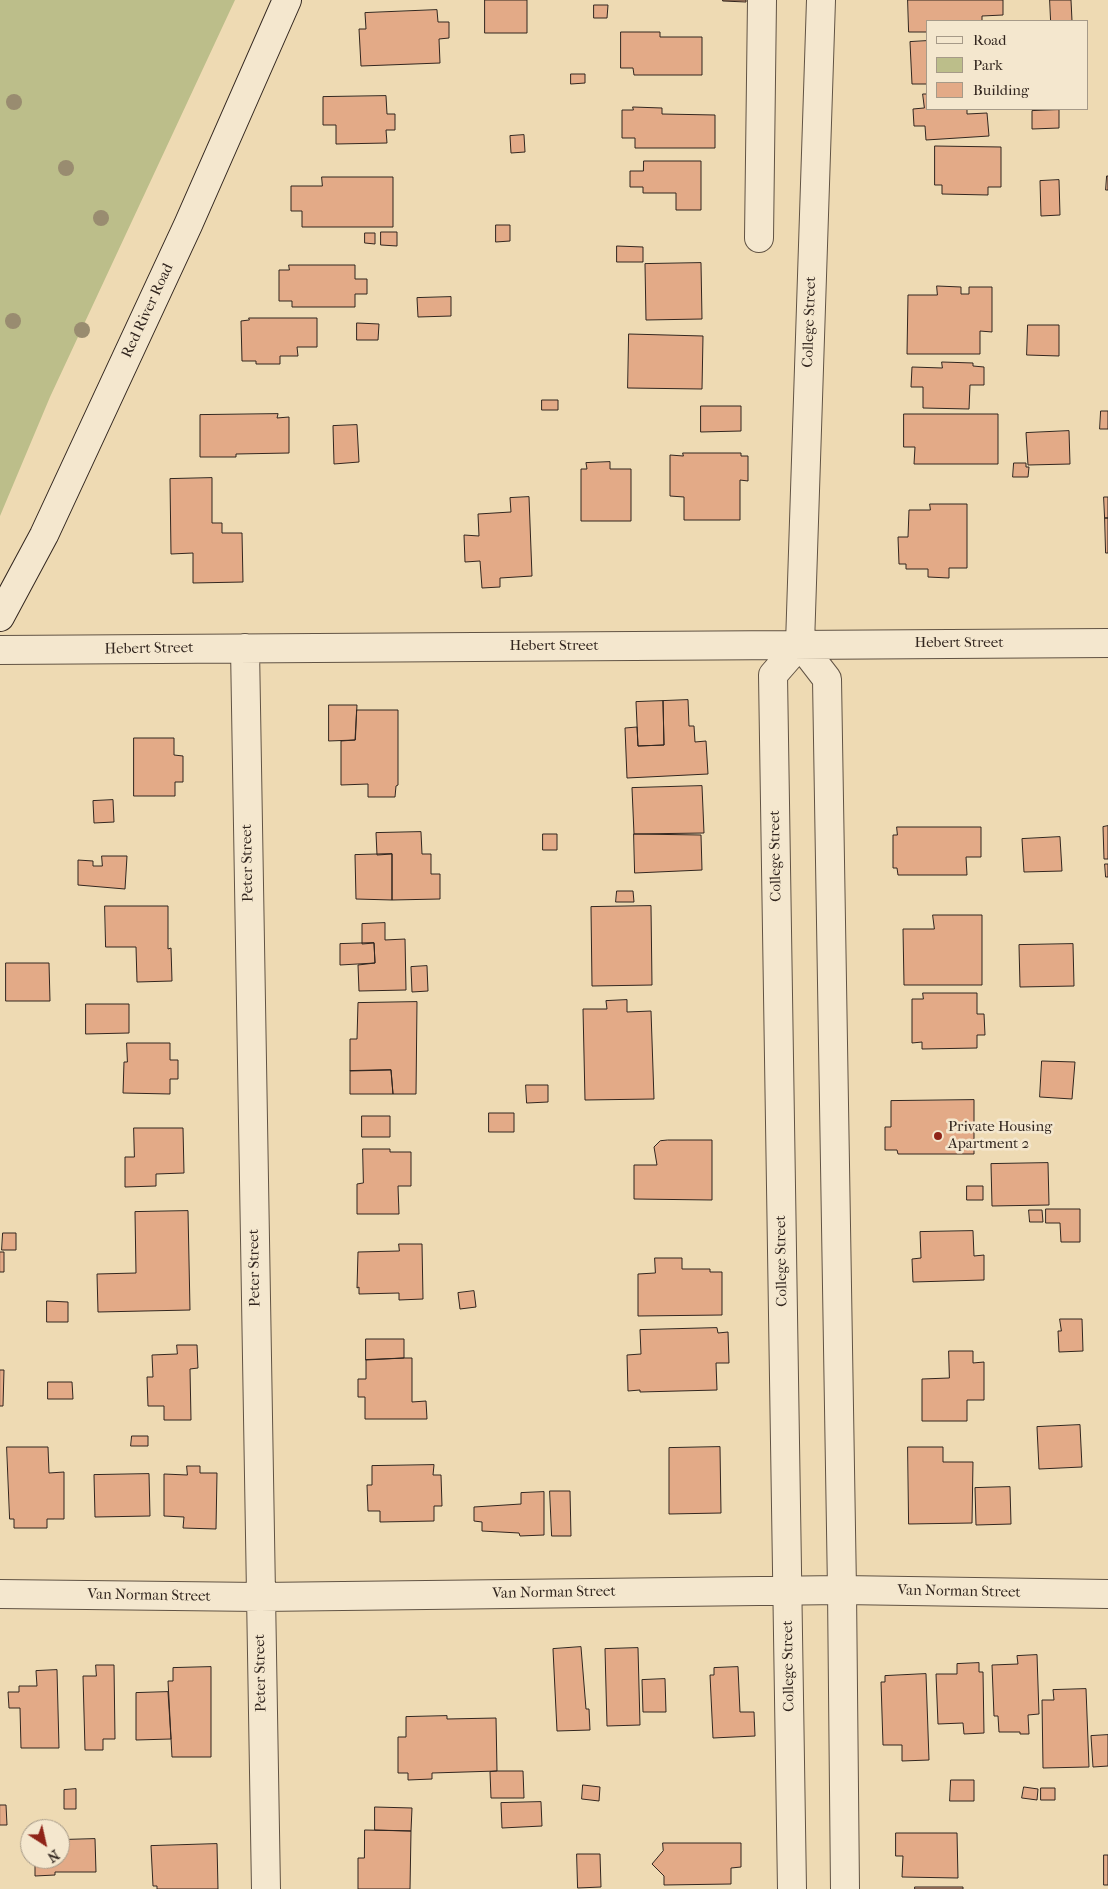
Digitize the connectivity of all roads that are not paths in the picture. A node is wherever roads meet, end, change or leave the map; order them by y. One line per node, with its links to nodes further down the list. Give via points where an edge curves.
1 (287, 0): 5 (street, Red River Road, via 188,225 65,490)
2 (762, 0): 4 (street)
3 (821, 0): 7 (street, College Street)
4 (759, 238)
5 (0, 617)
6 (1108, 643): 7 (street, Hebert Street)
7 (800, 644): 8 (street, Hebert Street); 10 (street, College Street, via 773,675); 11 (street, via 828,679)
8 (245, 648): 9 (street, Hebert Street); 14 (street, Peter Street)
9 (0, 650)
10 (787, 1590): 11 (street, Van Norman Street); 14 (street, Van Norman Street); 16 (street, College Street)
11 (842, 1590): 13 (street, Van Norman Street); 17 (street)
12 (0, 1594): 14 (street, Van Norman Street)
13 (1108, 1594)
14 (260, 1597): 15 (street, Peter Street)
15 (266, 1889)
16 (792, 1889)
17 (845, 1889)

